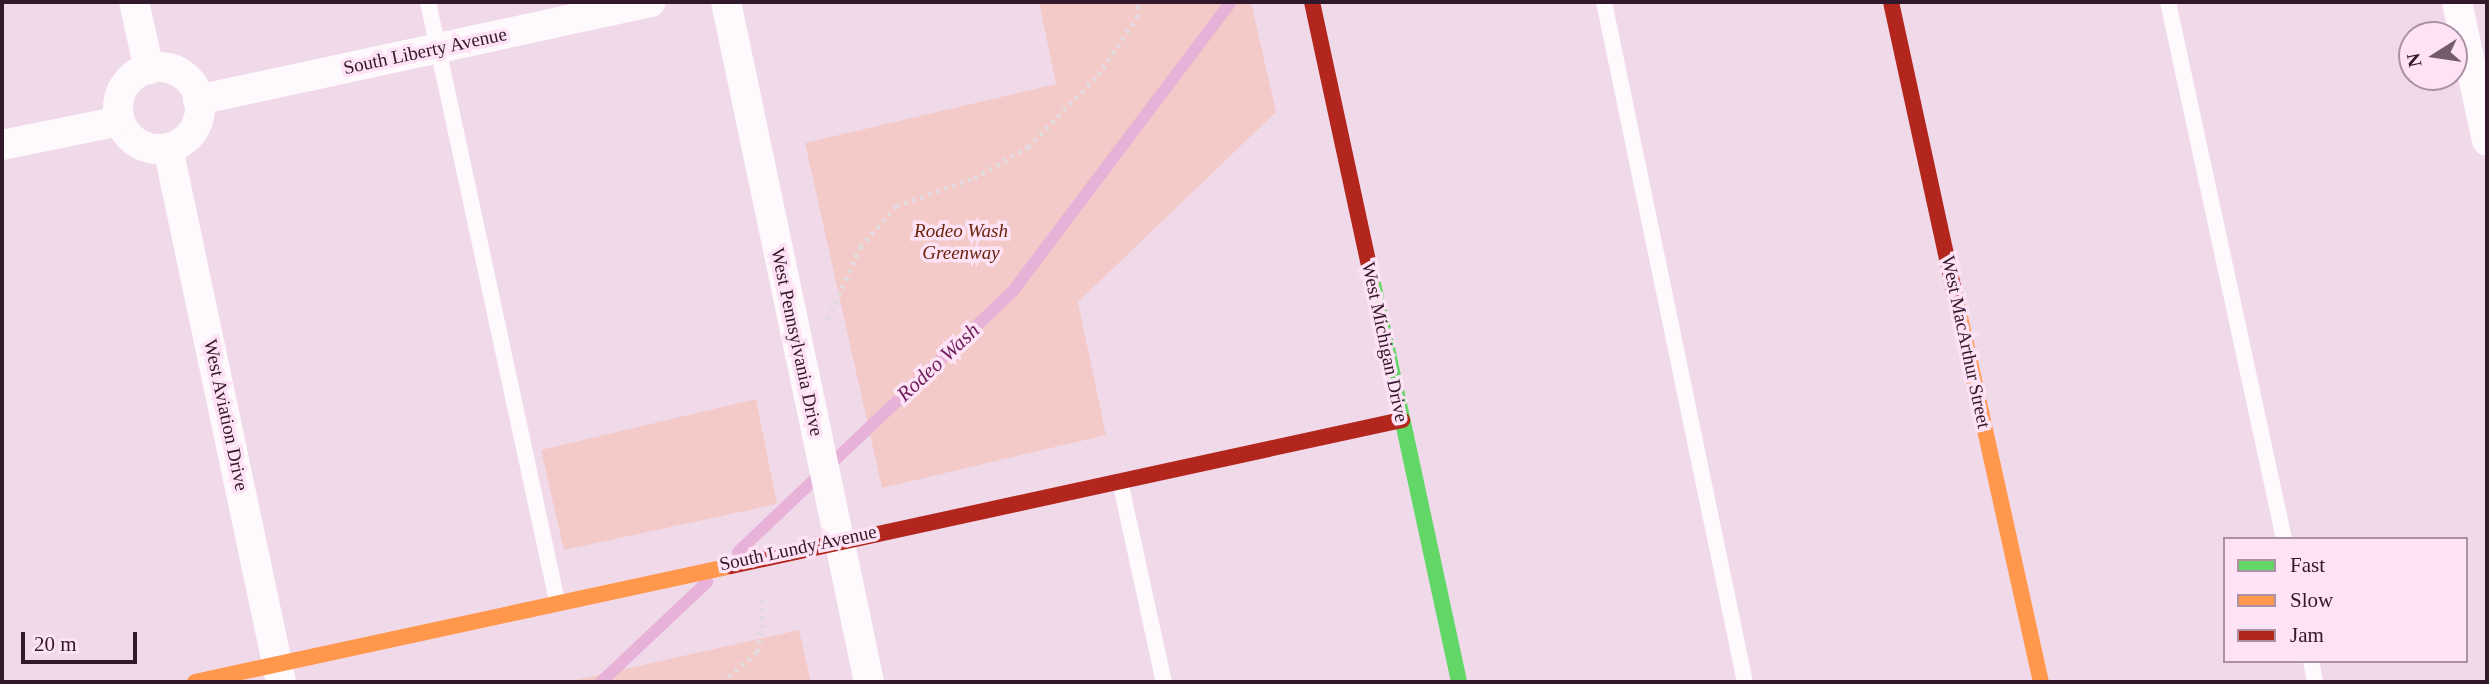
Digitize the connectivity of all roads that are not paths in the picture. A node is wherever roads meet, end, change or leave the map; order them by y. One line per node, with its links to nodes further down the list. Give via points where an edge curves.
1 (134, 2): 11 (street)
2 (428, 2): 10 (lane)
3 (651, 2): 10 (street, South Liberty Avenue)
4 (726, 2): 20 (street, West Pennsylvania Drive)
5 (1312, 2): 17 (street, West Michigan Drive)
6 (1604, 2): 28 (lane)
7 (1891, 2): 29 (street, West MacArthur Street)
8 (2168, 2): 19 (lane)
9 (2457, 2): 14 (street)
10 (438, 48): 12 (street, South Liberty Avenue); 21 (lane)
11 (149, 69): 12 (street, via 167,68 184,76); 13 (street, via 125,84 118,102)
12 (198, 100): 16 (street, via 196,125 189,136)
13 (120, 121): 15 (street); 16 (street, via 144,147)
14 (2487, 141)
15 (2, 145)
16 (168, 148): 23 (street, West Aviation Drive)
17 (1402, 419): 18 (street, South Lundy Avenue); 27 (street, West Michigan Drive)
18 (1120, 479): 20 (street, South Lundy Avenue); 26 (lane)
19 (2284, 537)
20 (838, 539): 21 (street, South Lundy Avenue); 25 (street, West Pennsylvania Drive)
21 (557, 601): 23 (street, South Lundy Avenue)
22 (2311, 663): 30 (lane)
23 (280, 673): 24 (street, South Lundy Avenue)
24 (195, 682)
25 (869, 682)
26 (1164, 682)
27 (1459, 682)
28 (1745, 682)
29 (2041, 682)
30 (2315, 682)

